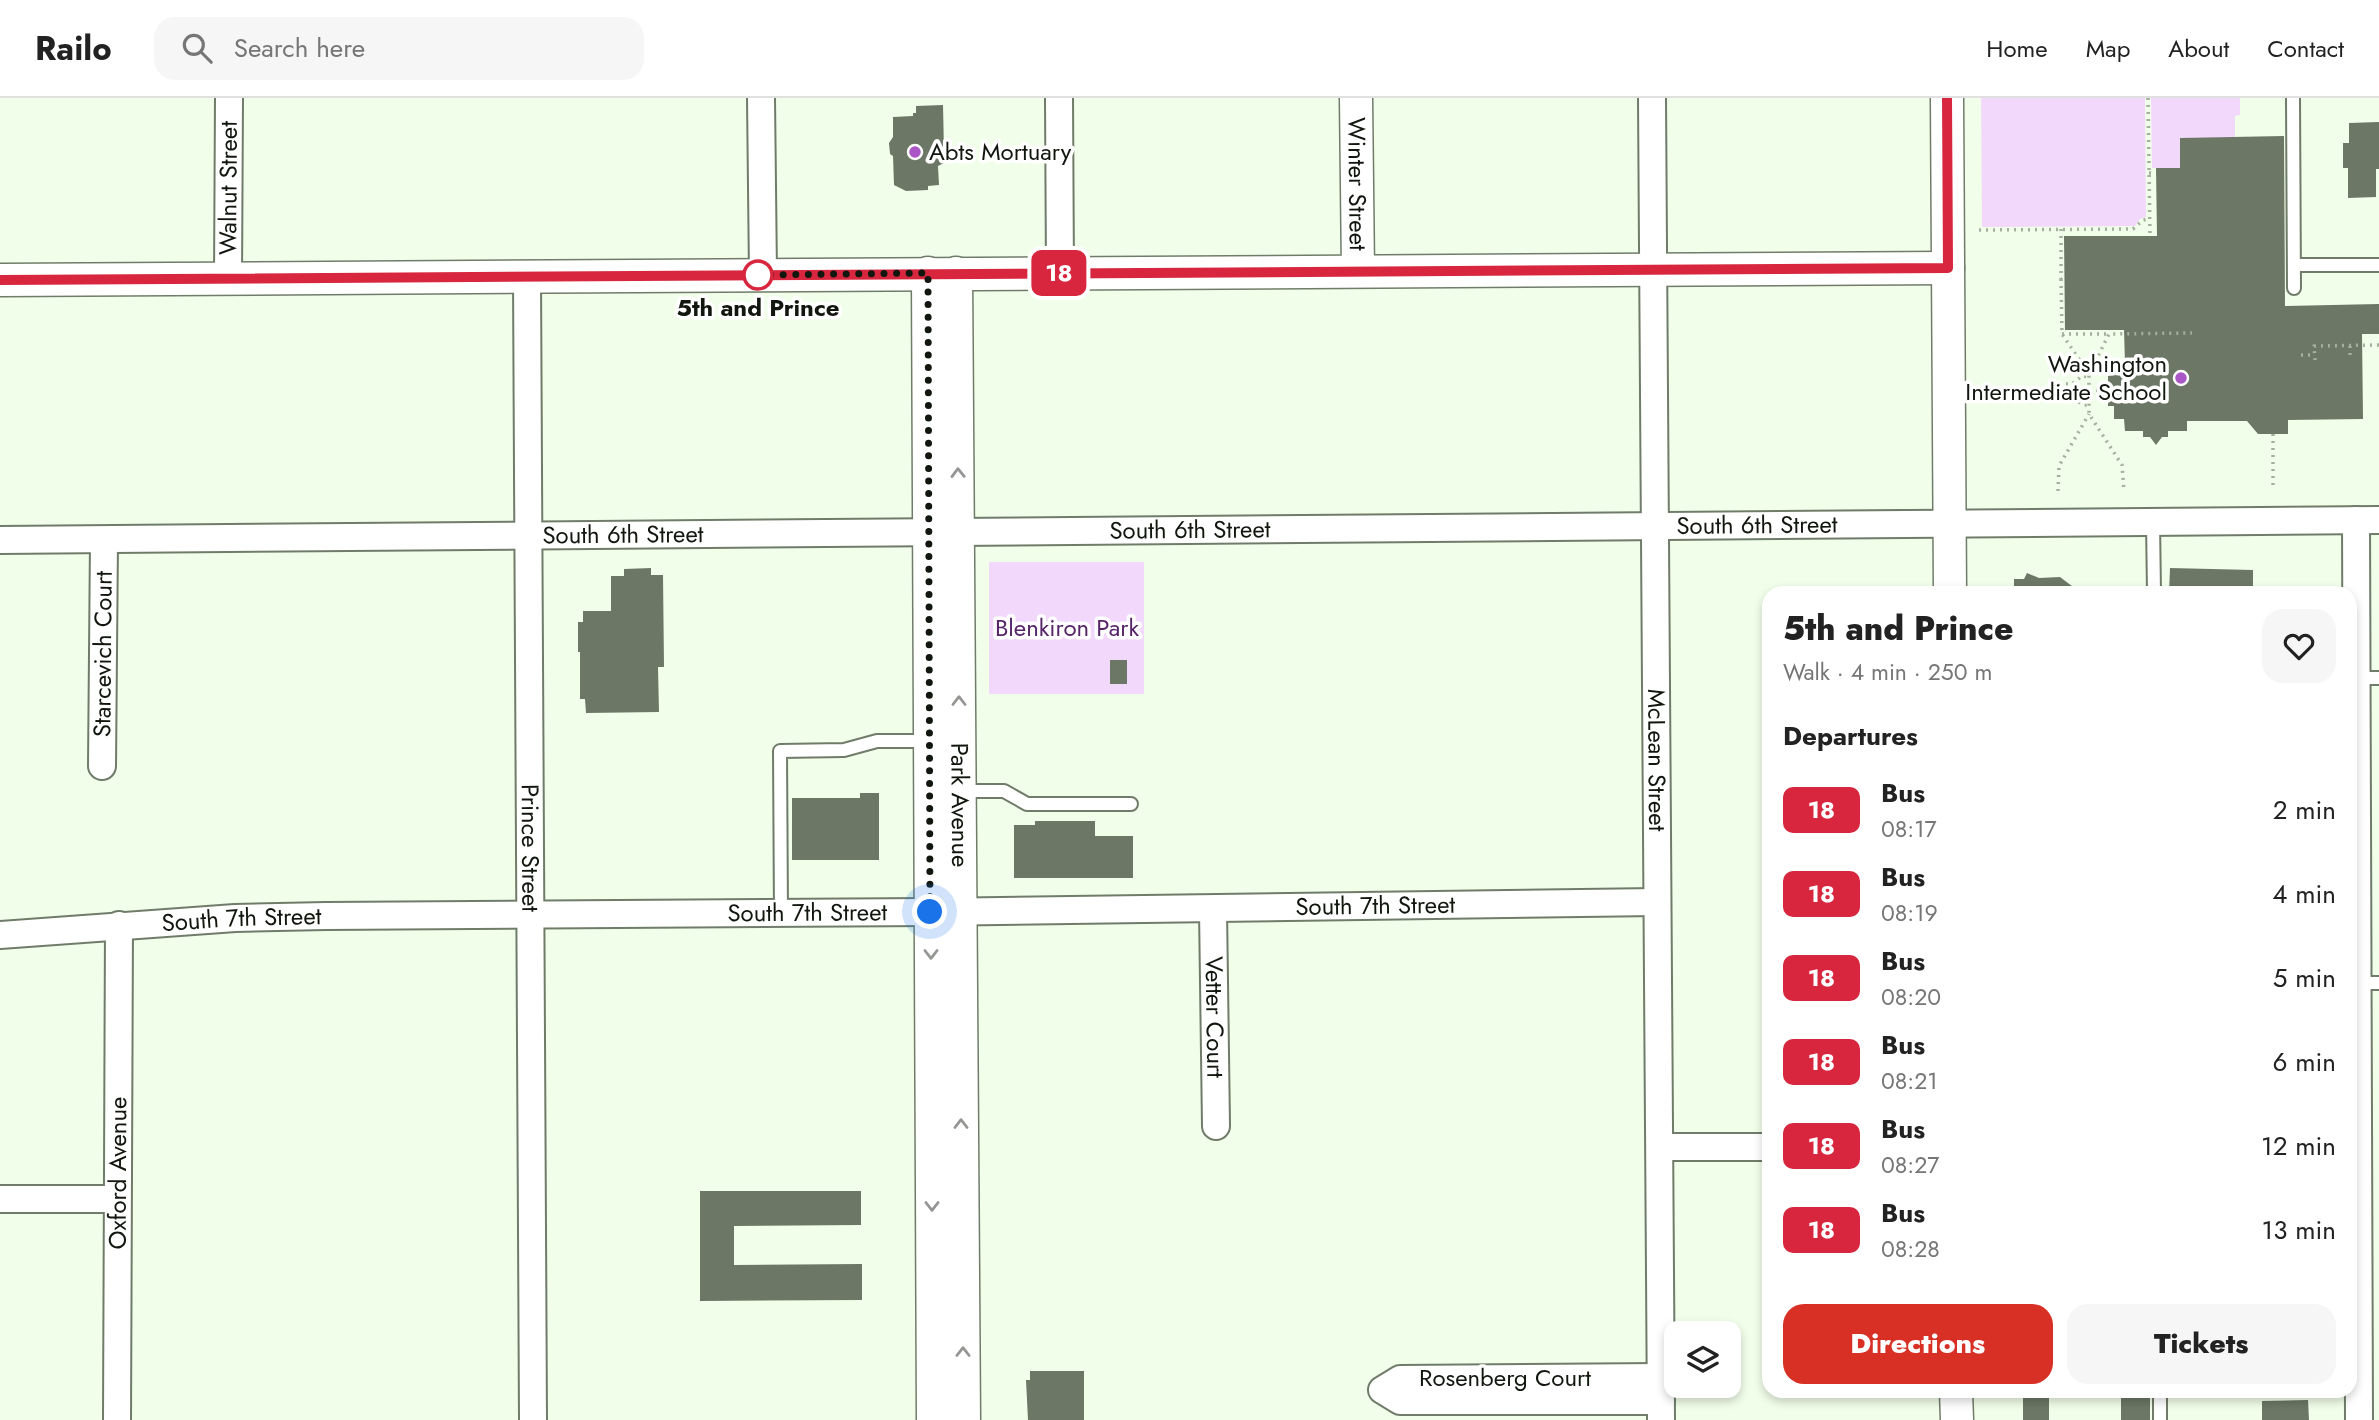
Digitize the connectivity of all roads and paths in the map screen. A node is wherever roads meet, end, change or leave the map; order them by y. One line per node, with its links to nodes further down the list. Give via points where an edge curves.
1 (229, 98): 24 (street, Walnut Street)
2 (761, 98): 22 (street)
3 (1059, 98): 21 (street)
4 (1356, 98): 19 (street, Winter Street)
5 (1652, 98): 18 (street, McLean Street)
6 (1947, 98): 17 (street)
7 (2148, 98): 9 (path)
8 (2293, 98): 15 (lane)
9 (2149, 173): 10 (path); 11 (path)
10 (2156, 173)
11 (2149, 219): 12 (path, via 2133,229); 14 (path)
12 (2061, 229): 13 (path); 28 (path)
13 (1979, 230)
14 (2150, 236)
15 (2294, 265): 16 (lane); 26 (lane)
16 (2379, 265)
17 (1948, 268): 18 (street); 47 (street)
18 (1653, 269): 19 (street); 48 (street, McLean Street)
19 (1358, 271): 21 (street)
20 (942, 273): 21 (street); 22 (street); 49 (street, Park Avenue)
21 (1060, 273)
22 (763, 275): 23 (street)
23 (527, 278): 24 (street); 50 (street, Prince Street)
24 (228, 279): 25 (street)
25 (0, 280)
26 (2294, 288)
27 (2192, 333): 29 (path)
28 (2062, 334): 29 (path); 34 (path)
29 (2109, 334): 34 (path)
30 (2379, 345): 31 (path)
31 (2350, 346): 32 (path, via 2314,346 2315,357); 33 (path)
32 (2301, 355)
33 (2350, 360)
34 (2089, 376): 35 (path, via 2072,384); 36 (path)
35 (2052, 384)
36 (2089, 390): 37 (path); 39 (path)
37 (2108, 390)
38 (2052, 397): 39 (path, via 2071,397)
39 (2089, 405): 40 (path)
40 (2090, 414): 43 (path, via 2059,466); 44 (path, via 2122,466)
41 (2273, 434): 42 (path)
42 (2273, 490)
43 (2058, 491)
44 (2124, 491)
45 (2368, 520): 46 (street, South 6th Street); 55 (street)
46 (2153, 522): 47 (street, South 6th Street); 54 (lane)
47 (1949, 524): 48 (street, South 6th Street); 53 (street)
48 (1654, 526): 49 (street, South 6th Street); 61 (street, McLean Street)
49 (943, 532): 50 (street, South 6th Street); 56 (street, Park Avenue); 58 (street, Park Avenue, one-way to 49)
50 (527, 536): 52 (street, South 6th Street); 65 (street, Prince Street)
51 (0, 540): 52 (street, South 6th Street)
52 (104, 540): 57 (street, Starcevich Court)
53 (1950, 586)
54 (2154, 586)
55 (2367, 678): 60 (street)
56 (929, 741): 63 (street, Park Avenue); 64 (lane, via 780,751)
57 (102, 766)
58 (959, 791): 59 (lane, via 1004,791 1027,804); 63 (street, Park Avenue)
59 (1131, 804)
60 (2367, 831): 68 (street)
61 (1657, 902): 62 (street, South 7th Street); 71 (street, McLean Street)
62 (1213, 909): 63 (street, South 7th Street); 69 (street, Vetter Court)
63 (945, 912): 64 (street, South 7th Street); 80 (street, Park Avenue, one-way to 80); 81 (street, Park Avenue, one-way to 63)
64 (781, 913): 65 (street, South 7th Street)
65 (529, 914): 66 (street, South 7th Street, via 235,918); 79 (street, Prince Street)
66 (119, 925): 67 (street, South 7th Street); 74 (street, Oxford Avenue)
67 (0, 935)
68 (2368, 983): 70 (street)
69 (1216, 1126)
70 (2363, 1146): 84 (street)
71 (1660, 1147): 72 (street); 77 (street, McLean Street)
72 (1762, 1147)
73 (0, 1199): 74 (street)
74 (117, 1199): 78 (street, Oxford Avenue)
75 (1956, 1398): 82 (street)
76 (2160, 1398): 83 (lane)
77 (1661, 1399): 77 (street, Rosenberg Court, via 1400,1379 1382,1390 1400,1401)
78 (117, 1420)
79 (533, 1420)
80 (933, 1420)
81 (964, 1420)
82 (1956, 1420)
83 (2160, 1420)
84 (2359, 1420)

